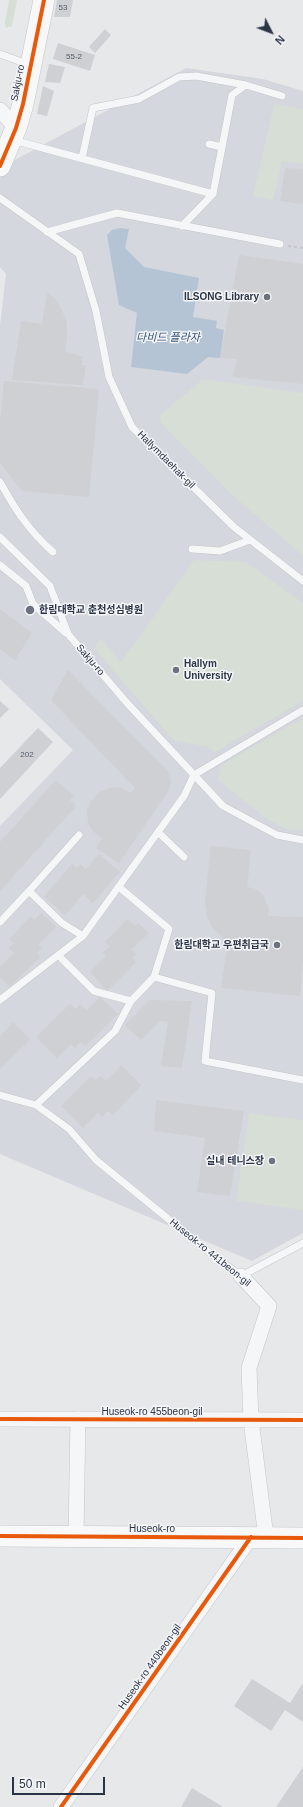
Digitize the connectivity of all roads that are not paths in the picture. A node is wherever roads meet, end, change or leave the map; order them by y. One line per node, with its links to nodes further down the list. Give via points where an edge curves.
1 (44, 0): 3 (street, Sakju-ro)
2 (0, 54): 3 (lane)
3 (30, 65): 7 (street, Sakju-ro, via 23,104)
4 (246, 85): 5 (lane); 9 (lane, via 232,95); 10 (lane, via 196,76 179,77 140,99 93,108)
5 (282, 96)
6 (0, 110): 7 (street)
7 (13, 133): 10 (lane); 11 (street, Sakju-ro)
8 (209, 144): 9 (lane)
9 (222, 147): 12 (lane)
10 (82, 158): 12 (lane)
11 (0, 166)
12 (213, 194): 14 (lane)
13 (0, 198): 15 (lane, Hallymdaehak-gil)
14 (182, 226): 15 (lane, via 117,213); 16 (lane)
15 (47, 232): 19 (lane, Hallymdaehak-gil, via 79,254 96,311 108,377 132,427)
16 (280, 244)
17 (0, 482): 21 (lane, via 27,527)
18 (0, 537): 24 (lane, Sakju-ro, via 50,586)
19 (250, 540): 20 (lane, via 220,551); 23 (lane, Hallymdaehak-gil)
20 (192, 549)
21 (53, 552)
22 (0, 565): 24 (lane, via 26,586 33,604)
23 (303, 581)
24 (68, 634): 26 (lane, Sakju-ro)
25 (303, 710): 26 (lane)
26 (194, 775): 27 (lane, via 184,796); 29 (lane, Sakju-ro, via 223,806 277,835)
27 (158, 832): 30 (lane); 31 (lane)
28 (79, 835): 32 (lane)
29 (303, 840)
30 (184, 857)
31 (119, 887): 34 (lane); 36 (lane, via 169,930)
32 (29, 891): 33 (lane); 34 (lane, via 62,922)
33 (0, 922)
34 (84, 936): 35 (lane)
35 (58, 955): 37 (lane); 38 (lane, via 94,991)
36 (154, 977): 38 (lane); 39 (lane, via 212,993 205,1061)
37 (0, 1000)
38 (131, 1001): 41 (lane, via 115,1031)
39 (303, 1080)
40 (0, 1095): 41 (lane)
41 (36, 1105): 43 (lane, Huseok-ro 441beon-gil, via 69,1129 96,1160)
42 (303, 1243): 43 (lane)
43 (241, 1276): 46 (street, Huseok-ro 441beon-gil, via 269,1306 249,1368)
44 (0, 1419): 45 (street, Huseok-ro 455beon-gil)
45 (78, 1419): 46 (street, Huseok-ro 455beon-gil); 49 (street)
46 (251, 1420): 47 (street, Huseok-ro 455beon-gil); 50 (street, Huseok-ro 441beon-gil)
47 (303, 1420)
48 (0, 1536): 49 (street, Huseok-ro)
49 (76, 1536): 50 (street, Huseok-ro)
50 (259, 1537): 51 (street, Huseok-ro); 52 (street, Huseok-ro 440beon-gil)
51 (303, 1538)
52 (61, 1807)

